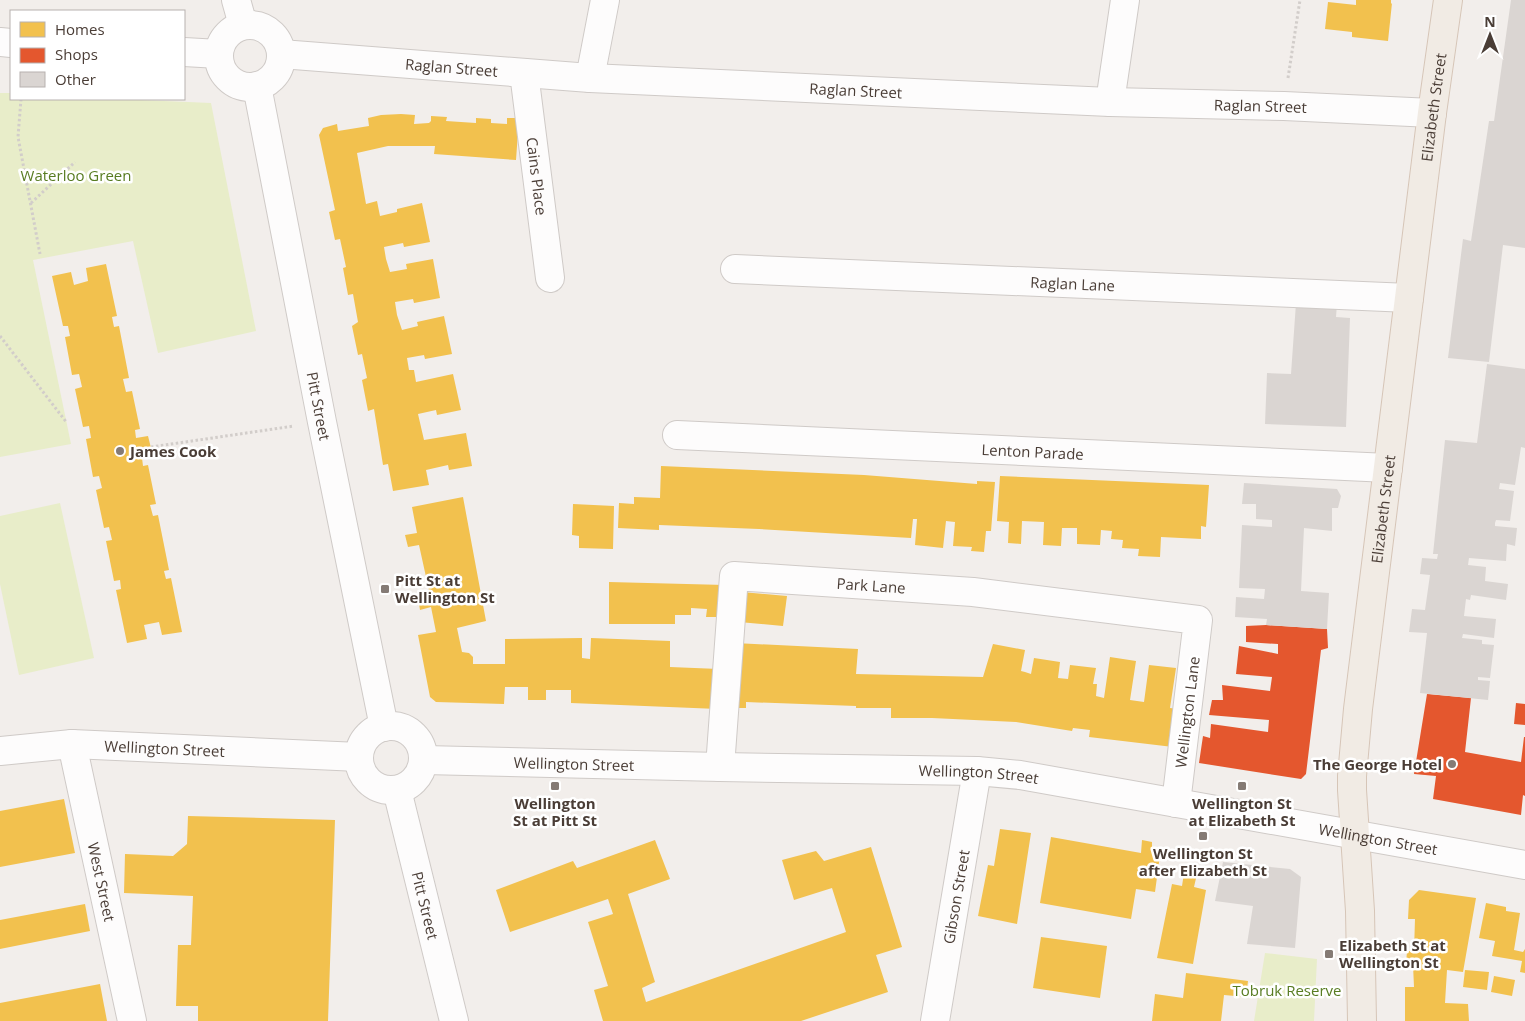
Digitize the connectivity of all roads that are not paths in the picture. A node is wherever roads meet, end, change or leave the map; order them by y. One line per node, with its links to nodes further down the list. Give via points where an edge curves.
1 (605, 0): 9 (street)
2 (1125, 0): 11 (street)
3 (1448, 0): 12 (main road, Elizabeth Street)
4 (239, 13): 6 (street, via 234,29 221,44); 7 (street, via 273,34)
5 (185, 52): 6 (street)
6 (219, 54): 10 (street, via 220,64 230,80 247,87)
7 (281, 54): 8 (street, Raglan Street); 10 (street, via 272,78)
8 (524, 73): 9 (street, Raglan Street); 14 (street, Cains Place)
9 (590, 78): 11 (street, Raglan Street)
10 (257, 86): 19 (street, Pitt Street)
11 (1110, 102): 12 (street, Raglan Street)
12 (1432, 113): 15 (main road, Elizabeth Street)
13 (735, 269): 15 (street, Raglan Lane)
14 (550, 278)
15 (1409, 298): 17 (main road, Elizabeth Street)
16 (677, 435): 17 (street, Lenton Parade)
17 (1388, 468): 28 (main road, Elizabeth Street, via 1358,709 1352,776)
18 (1198, 620): 24 (street, Park Lane, via 973,592 734,576); 27 (street, Wellington Lane)
19 (384, 727): 22 (street, via 366,737); 23 (street, via 394,726 412,733 419,741)
20 (72, 744): 21 (street, Wellington Street); 22 (street, Wellington Street); 30 (street, West Street)
21 (0, 752)
22 (359, 757): 26 (street, via 360,766 370,782 378,788)
23 (424, 760): 24 (street, Wellington Street); 26 (street, via 416,780)
24 (720, 767): 25 (street, Wellington Street)
25 (977, 771): 27 (street, Wellington Street, via 1020,775); 32 (street, Gibson Street)
26 (397, 790): 31 (street, Pitt Street)
27 (1176, 803): 28 (street, Wellington Street)
28 (1355, 835): 29 (street, Wellington Street); 33 (main road, Elizabeth Street)
29 (1525, 865)
30 (132, 1021)
31 (454, 1021)
32 (935, 1021)
33 (1362, 1021)

